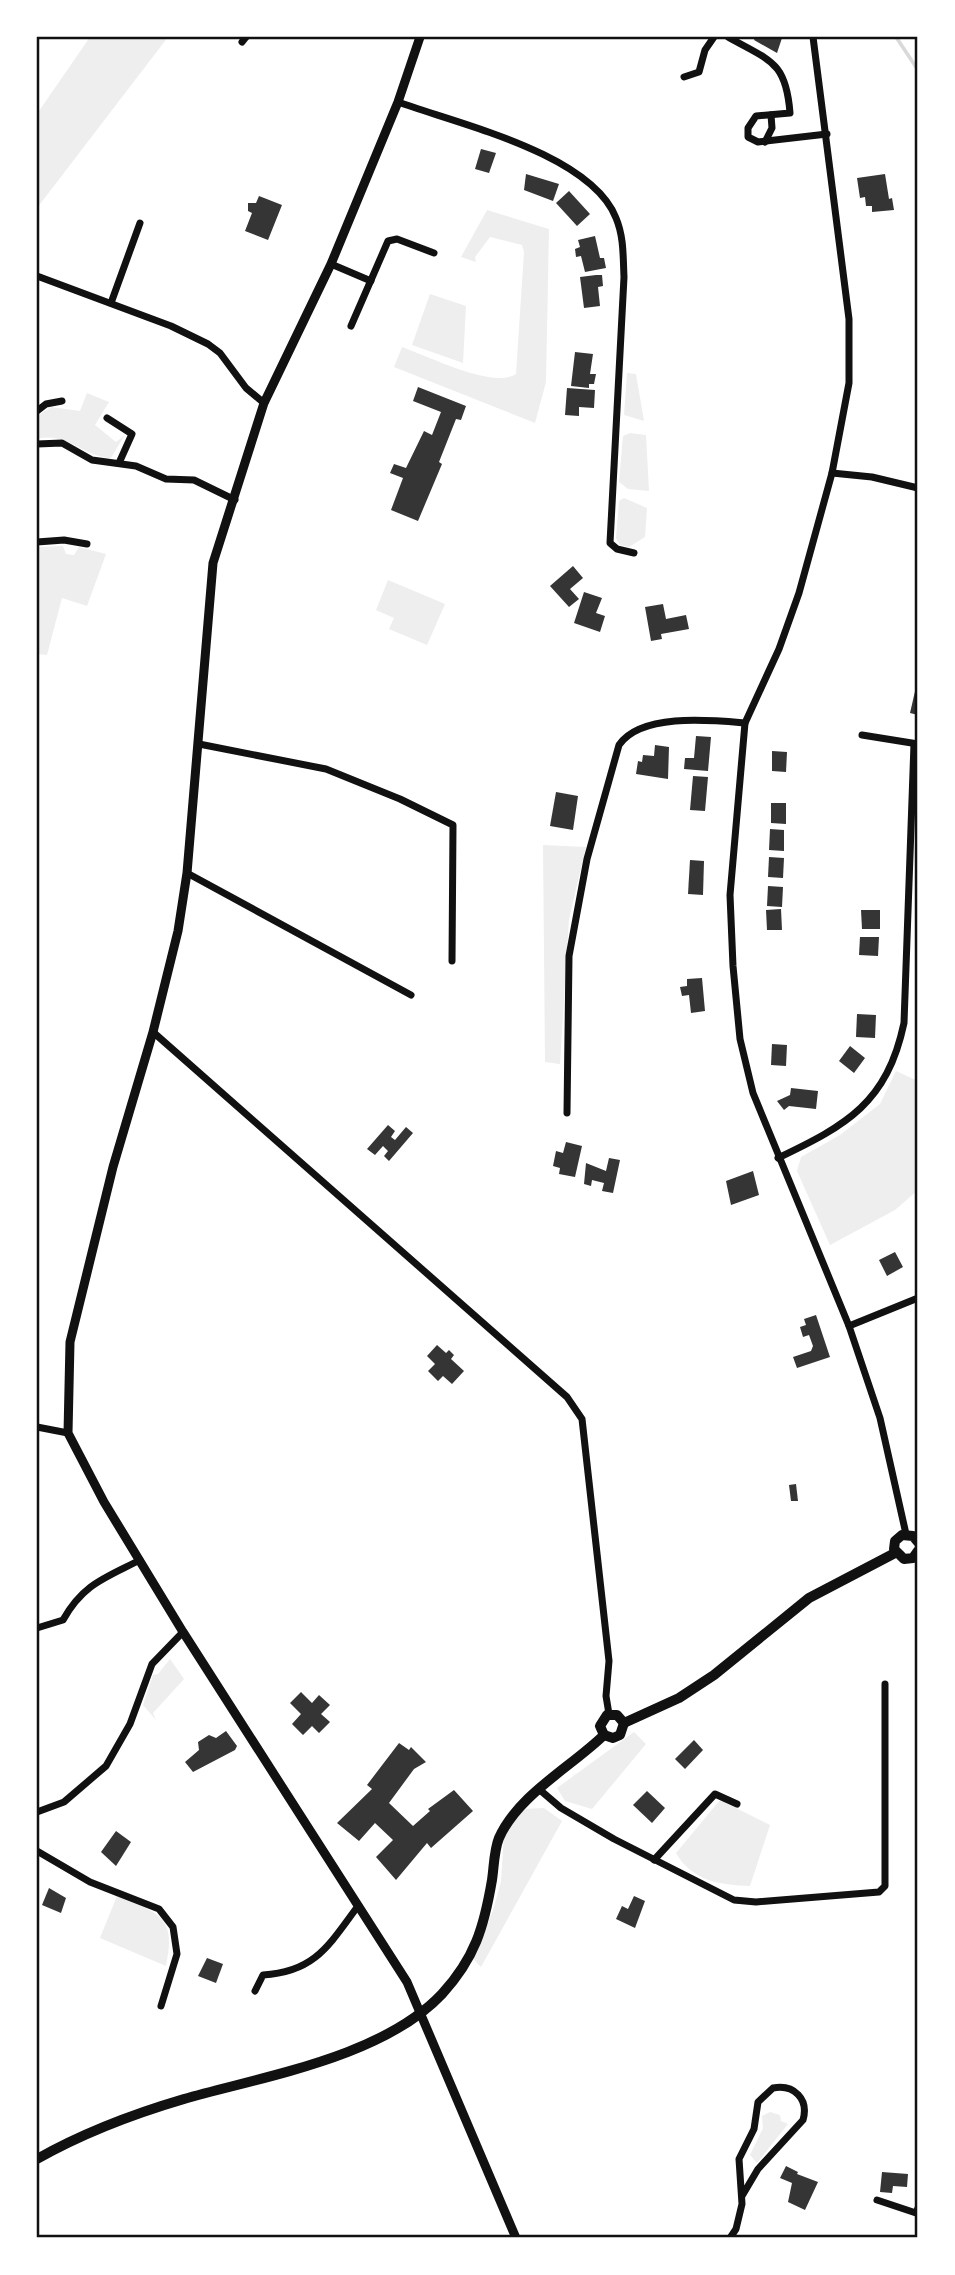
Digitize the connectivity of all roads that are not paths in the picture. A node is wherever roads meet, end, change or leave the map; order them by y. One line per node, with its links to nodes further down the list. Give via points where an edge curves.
1 (420, 37): 6 (street)
2 (714, 37): 5 (street, via 699,72)
3 (728, 37): 7 (street, via 784,75 790,113)
4 (813, 37): 8 (street)
5 (684, 77)
6 (398, 102): 12 (street); 28 (street, via 564,163 616,216 623,242 624,277 610,543)
7 (771, 115): 9 (street, via 772,128); 9 (street, via 756,116 748,128 748,137)
8 (827, 134): 9 (street); 23 (street, via 851,349)
9 (765, 142)
10 (140, 223): 15 (street)
11 (434, 253): 14 (street, via 397,239 388,241)
12 (331, 264): 14 (street); 18 (street)
13 (37, 276): 15 (street)
14 (371, 281): 16 (street)
15 (111, 303): 18 (street, via 208,344)
16 (351, 326)
17 (62, 401): 19 (street)
18 (264, 403): 25 (street)
19 (37, 411)
20 (107, 418): 22 (street, via 132,434)
21 (37, 444): 22 (street, via 62,443 92,460)
22 (119, 463): 25 (street, via 166,480 194,480)
23 (832, 473): 24 (street); 29 (street, via 792,619)
24 (918, 488)
25 (235, 500): 31 (street, via 214,563)
26 (37, 542): 27 (street)
27 (87, 544)
28 (634, 553)
29 (745, 723): 37 (street, via 695,720 650,726 626,735 619,745 587,859 569,956); 38 (street, via 730,895 733,966 744,1063)
30 (862, 735): 32 (street)
31 (199, 744): 33 (street); 34 (street, via 326,769 453,825)
32 (916, 744): 38 (street, via 905,1009 899,1047 878,1090 855,1116)
33 (187, 873): 35 (street); 36 (street)
34 (452, 961)
35 (411, 995)
36 (153, 1032): 42 (street, via 113,1167 70,1342); 51 (street, via 567,1397 582,1419 609,1661)
37 (567, 1113)
38 (778, 1158): 40 (street)
39 (918, 1298): 40 (street)
40 (849, 1326): 43 (street, via 880,1418)
41 (37, 1427): 42 (street)
42 (68, 1433): 47 (street)
43 (906, 1534): 44 (main road); 46 (main road, via 895,1541)
44 (918, 1542)
45 (918, 1551): 46 (main road, via 908,1559)
46 (895, 1553): 52 (main road, via 809,1598 679,1698)
47 (140, 1560): 48 (street, via 90,1585 63,1620); 49 (street)
48 (37, 1629)
49 (183, 1632): 56 (street, via 152,1664 130,1724 106,1766 65,1802); 59 (street)
50 (885, 1685): 58 (street, via 885,1886 879,1892 734,1900)
51 (609, 1714): 52 (main road); 53 (main road, via 601,1721)
52 (624, 1723): 53 (main road, via 617,1737)
53 (604, 1735): 54 (main road)
54 (540, 1790): 58 (street, via 561,1808); 62 (main road, via 507,1824 498,1841 478,1944 441,1995)
55 (737, 1804): 58 (street, via 715,1794)
56 (37, 1812)
57 (37, 1852): 61 (street, via 90,1882 159,1909 173,1927 177,1954)
58 (654, 1860)
59 (358, 1906): 60 (street, via 306,1965 288,1973 263,1975); 62 (street)
60 (255, 1991)
61 (161, 2006)
62 (421, 2011): 63 (main road, via 400,2027 345,2050 120,2120); 67 (street)
63 (37, 2157)
64 (742, 2196): 64 (street, via 758,2169 803,2120 802,2098 789,2088 773,2088 758,2102 754,2129 739,2158); 68 (street)
65 (877, 2200): 66 (street)
66 (918, 2212)
67 (516, 2238)
68 (730, 2238)

